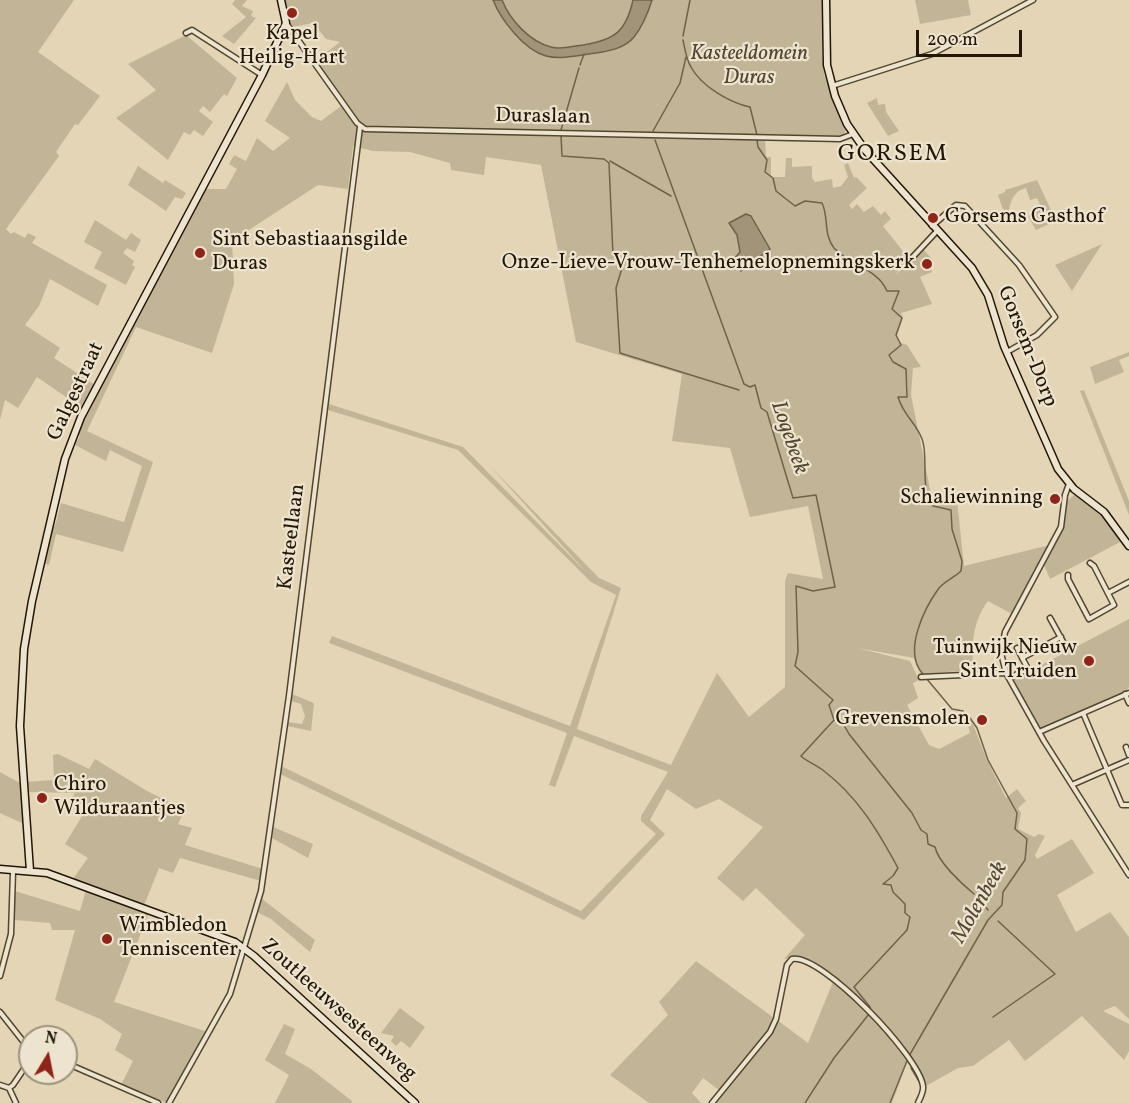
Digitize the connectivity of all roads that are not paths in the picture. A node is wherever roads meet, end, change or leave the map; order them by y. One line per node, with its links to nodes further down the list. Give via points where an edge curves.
1 (282, 0): 4 (street)
2 (826, 0): 7 (street, Gorsem-Dorp, via 825,47)
3 (1033, 0): 7 (street, via 932,54)
4 (285, 23): 6 (street, Galgestraat); 8 (street)
5 (186, 33): 6 (street, via 192,30 215,42)
6 (262, 75): 38 (street, Galgestraat, via 108,363 67,451 32,601 22,668 21,735)
7 (831, 86): 9 (street, Gorsem-Dorp)
8 (360, 127): 9 (street, Duraslaan, via 819,139 845,139); 41 (street, Kasteellaan, via 269,846)
9 (853, 134): 10 (street, Gorsem-Dorp)
10 (935, 229): 11 (street); 12 (street, Gorsem-Dorp, via 967,260 983,285); 12 (street, via 956,205 965,206 1019,265 1055,317 1037,335)
11 (909, 261)
12 (1007, 352): 13 (street, Gorsem-Dorp, via 1054,461)
13 (1069, 484): 14 (street, Gorsem-Dorp, via 1104,512); 24 (street, via 1061,527 1005,632 1001,653)
14 (1128, 542)
15 (1090, 563): 18 (street)
16 (1068, 574): 18 (street, via 1089,619 1114,605)
17 (1129, 582): 18 (street)
18 (1108, 593)
19 (1050, 618): 20 (street)
20 (1061, 638): 22 (street); 23 (street)
21 (1017, 648): 23 (street)
22 (1067, 649)
23 (1022, 658): 26 (street, via 1028,669)
24 (1006, 672): 25 (street); 26 (street)
25 (921, 676)
26 (1009, 678): 30 (street)
27 (1127, 694): 28 (street); 29 (street)
28 (1129, 703)
29 (1083, 713): 30 (street); 34 (street)
30 (1039, 732): 35 (street)
31 (1126, 747): 32 (street)
32 (1129, 755)
33 (1129, 760): 34 (street)
34 (1107, 770): 35 (street); 36 (street, via 1122,805)
35 (1074, 784): 40 (street)
36 (1129, 806)
37 (0, 869): 39 (street, Zoutleeuwsesteenweg)
38 (30, 871): 39 (street, Zoutleeuwsesteenweg); 41 (street, Zoutleeuwsesteenweg, via 55,876 220,936)
39 (13, 872): 42 (street, via 11,934)
40 (1129, 875)
41 (245, 949): 51 (street, Kasteellaan, via 224,1007); 52 (street, Zoutleeuwsesteenweg)
42 (0, 976)
43 (0, 1012): 44 (street)
44 (18, 1035)
45 (78, 1067): 50 (street)
46 (18, 1076): 48 (street)
47 (0, 1085): 48 (street)
48 (9, 1088): 49 (street)
49 (16, 1103)
50 (158, 1103)
51 (169, 1103)
52 (415, 1103)
53 (712, 1103): 54 (street, via 773,1027 786,968 795,958 817,967 878,1020 907,1056 923,1085)
54 (918, 1103)

